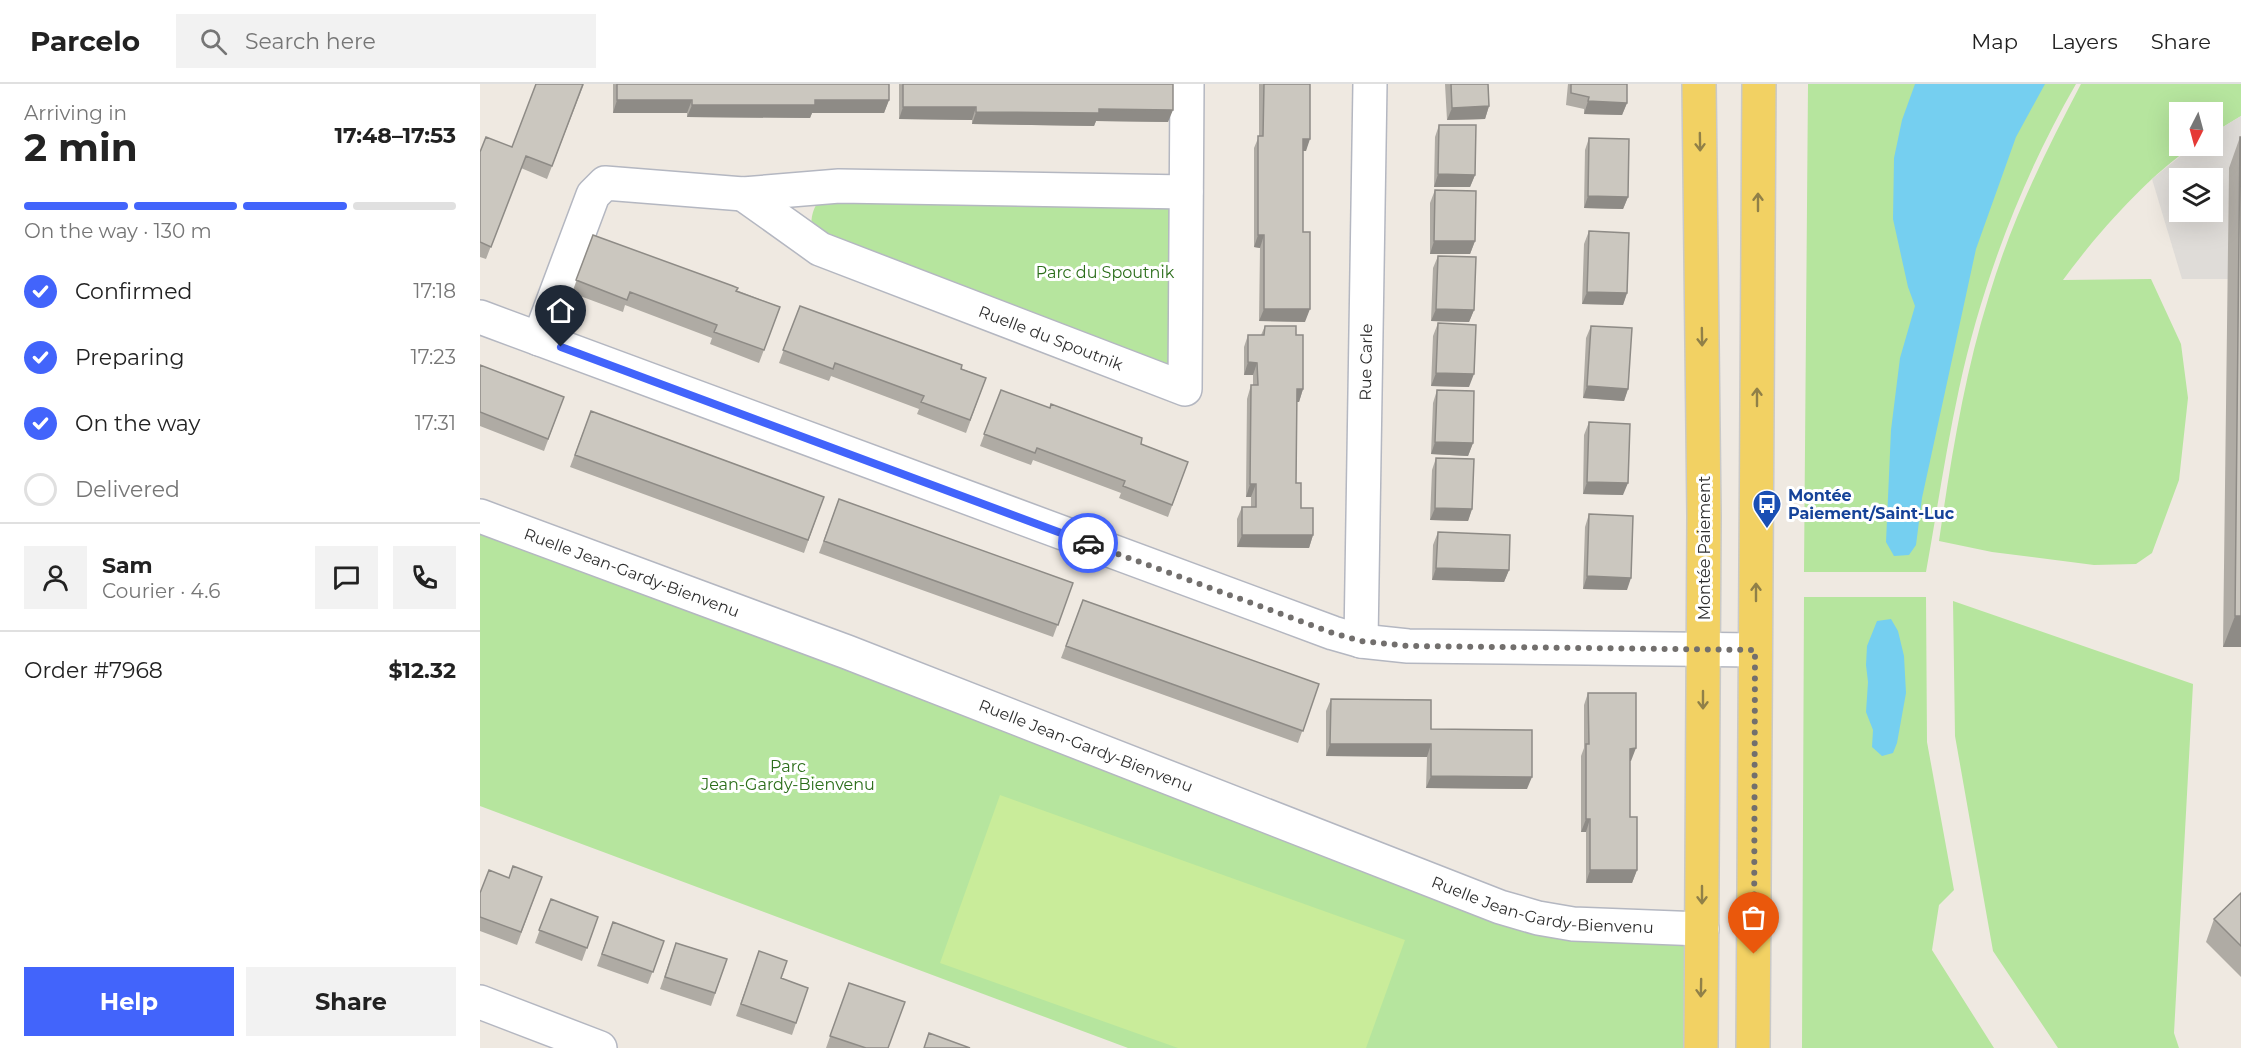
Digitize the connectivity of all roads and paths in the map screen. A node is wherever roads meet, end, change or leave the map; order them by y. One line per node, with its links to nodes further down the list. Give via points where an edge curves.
1 (1187, 84): 5 (street, Ruelle du Spoutnik)
2 (1370, 84): 10 (street, Rue Carle)
3 (1699, 84): 11 (main road, Montée Paiement, one-way to 11)
4 (1758, 84): 12 (main road, one-way to 4)
5 (1186, 192): 6 (street, via 839,186); 6 (street, Ruelle du Spoutnik, via 1185,389 820,249)
6 (743, 194): 8 (street, via 605,183 592,195)
7 (480, 317): 8 (street)
8 (539, 339): 10 (street)
9 (480, 516): 13 (street, Ruelle Jean-Gardy-Bienvenu, via 847,652 1500,907 1573,924)
10 (1361, 641): 11 (street, via 1408,646)
11 (1704, 650): 12 (street); 13 (main road, Montée Paiement, one-way to 13)
12 (1755, 650): 18 (main road)
13 (1702, 929): 17 (main road, Montée Paiement, one-way to 17)
14 (480, 1002): 15 (street)
15 (536, 1037): 16 (street)
16 (600, 1048)
17 (1701, 1048)
18 (1753, 1048)

